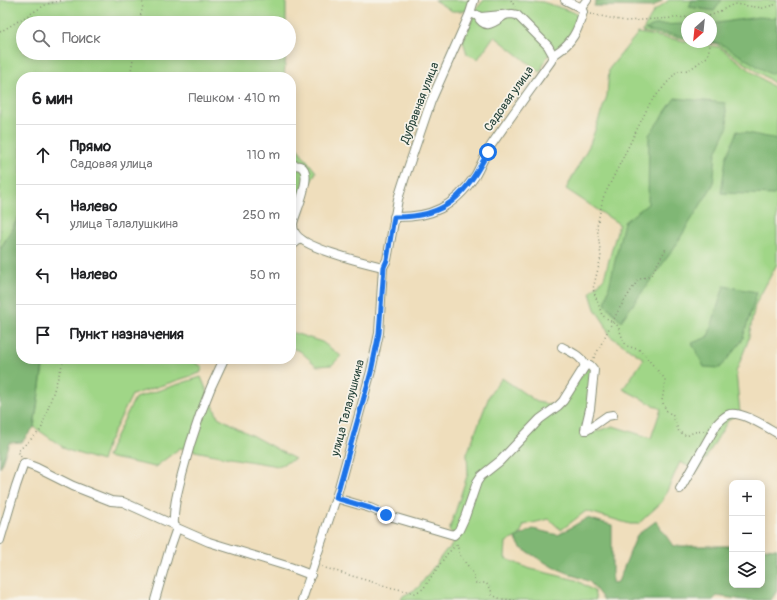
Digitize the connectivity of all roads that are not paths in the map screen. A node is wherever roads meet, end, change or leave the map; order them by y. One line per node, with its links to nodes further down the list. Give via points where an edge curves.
1 (474, 0): 5 (street, Дубравная улица)
2 (565, 0): 4 (street)
3 (587, 0): 4 (street, Садовая улица)
4 (582, 10): 6 (street, Садовая улица, via 579,28 563,48)
5 (473, 14): 6 (street, via 481,17 512,14 517,16 548,46); 9 (street, Дубравная улица, via 431,101)
6 (553, 55): 9 (street, Садовая улица, via 460,195 443,208 410,217)
7 (296, 166): 8 (street, via 302,168 306,180)
8 (296, 217)
9 (394, 217): 13 (street, улица Талалушкина)
10 (296, 235): 11 (street)
11 (300, 239): 12 (street); 13 (street, via 356,261)
12 (296, 242)
13 (384, 267): 20 (street, улица Талалушкина, via 379,333 371,372)
14 (562, 347): 16 (street, via 576,354)
15 (222, 364): 21 (street, via 203,405 185,461 174,514)
16 (588, 365): 17 (street, via 594,370 585,430); 20 (street, via 563,401 540,418 500,461 481,476 465,517 454,535)
17 (613, 415)
18 (777, 433): 19 (street, via 737,414 723,418)
19 (680, 489)
20 (336, 498): 23 (street, улица Талалушкина)
21 (176, 526): 22 (street, via 123,502 111,501 73,486 24,463); 23 (street, via 209,542); 24 (street)
22 (0, 540)
23 (311, 575): 25 (street, улица Талалушкина)
24 (155, 600)
25 (302, 600)

